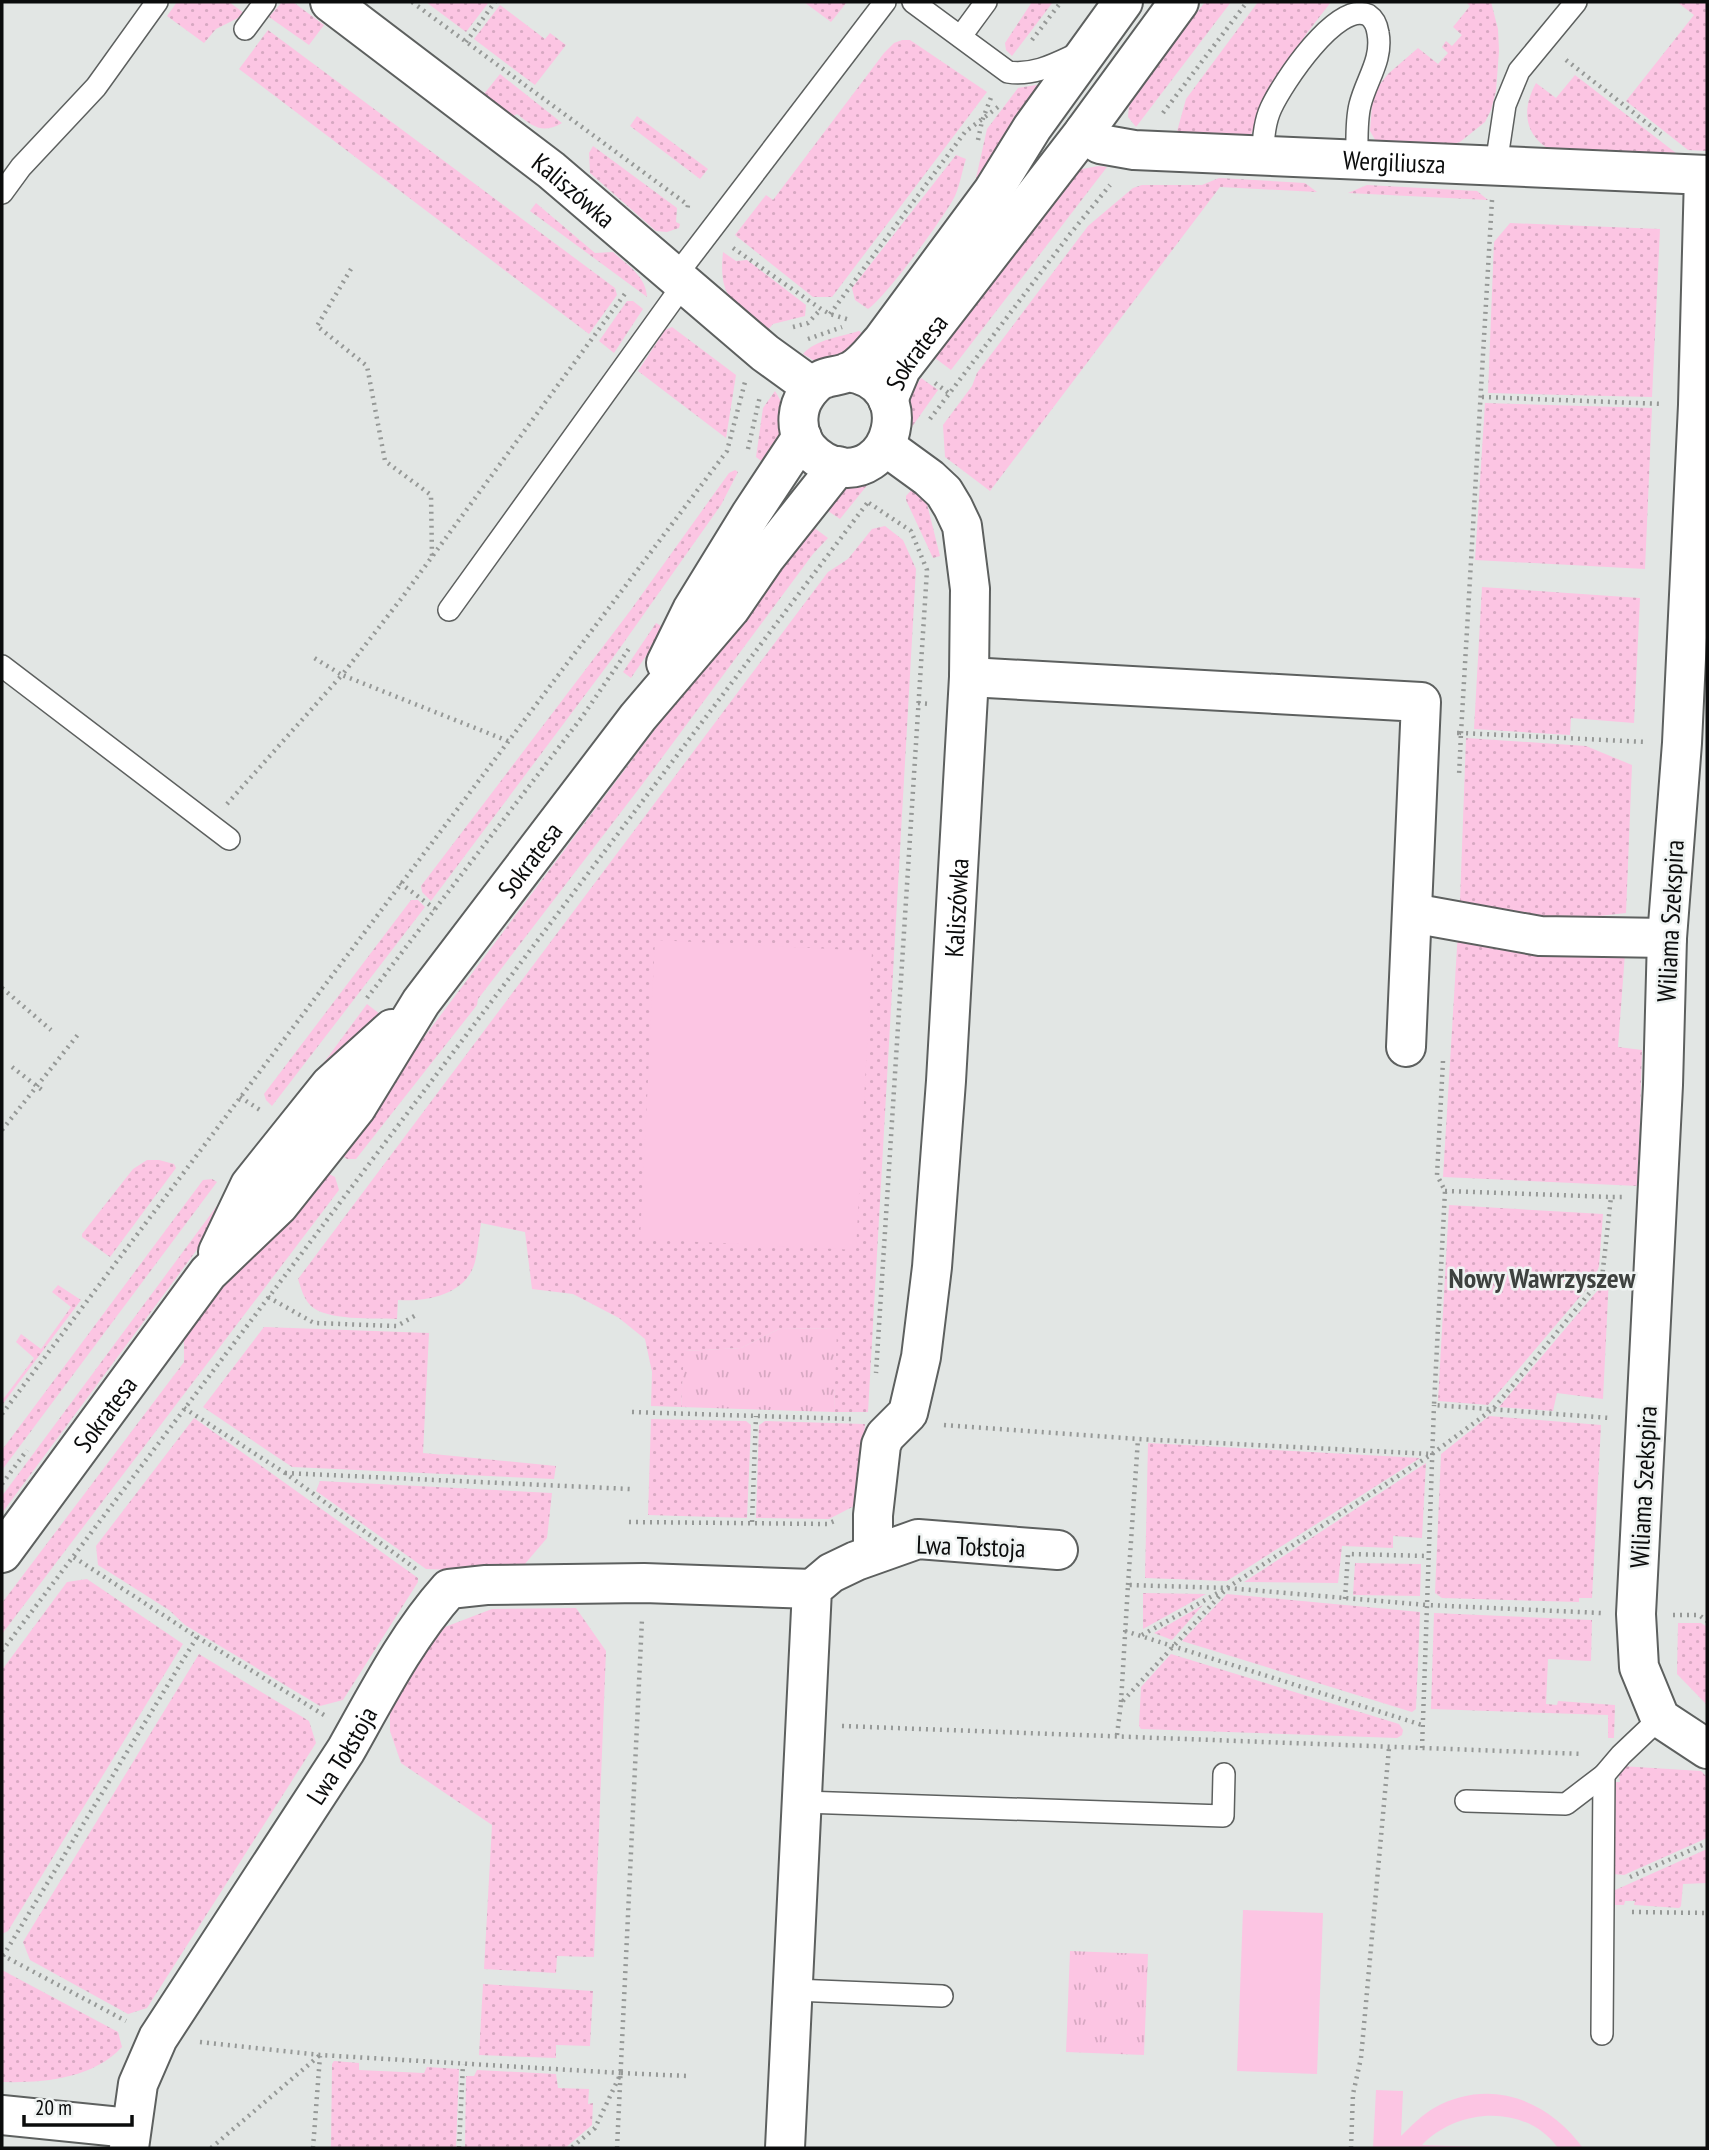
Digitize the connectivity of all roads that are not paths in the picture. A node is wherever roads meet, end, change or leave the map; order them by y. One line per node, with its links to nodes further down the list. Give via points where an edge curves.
1 (157, 2): 18 (lane, via 96,87)
2 (265, 2): 10 (lane)
3 (330, 2): 19 (street, Kaliszówka, via 551,170)
4 (885, 2): 19 (lane, via 709,231)
5 (913, 2): 11 (lane)
6 (986, 2): 11 (lane)
7 (1123, 2): 12 (street, Sokratesa)
8 (1179, 2): 13 (street, Sokratesa)
9 (1576, 2): 16 (lane, via 1519,71 1505,105)
10 (245, 29)
11 (961, 36): 12 (lane, via 1015,73 1036,72)
12 (1089, 49): 20 (street, Sokratesa, via 993,191 882,341)
13 (1084, 132): 14 (street, Wergiliusza, via 1100,144 1134,150); 22 (street, Sokratesa, via 901,369)
14 (1263, 155): 15 (street, Wergiliusza); 15 (lane, via 1271,108 1294,70 1338,18 1363,12 1373,19 1378,33 1378,54 1359,109)
15 (1357, 158): 16 (street, Wergiliusza)
16 (1496, 165): 17 (street, Wergiliusza)
17 (1706, 175): 32 (street, Wiliama Szekspira, via 1682,743)
18 (2, 193)
19 (679, 281): 21 (street, Kaliszówka); 26 (lane)
20 (848, 372): 21 (street, Sokratesa, via 830,375); 22 (street, via 876,383)
21 (812, 387): 23 (street, via 799,412)
22 (888, 400): 24 (street, Sokratesa)
23 (802, 438): 25 (street, via 816,457); 29 (street, Sokratesa, via 692,610)
24 (893, 452): 25 (street, via 865,463); 28 (street, Kaliszówka, via 943,492 962,526 970,589)
25 (838, 466): 29 (street, Sokratesa, via 730,609)
26 (449, 610)
27 (2, 666): 30 (lane)
28 (969, 677): 31 (street, via 1421,702); 36 (street, Kaliszówka, via 932,1267 921,1357 906,1411 881,1445)
29 (638, 717): 35 (street, Sokratesa, via 421,1002 330,1085 250,1185 208,1273)
30 (229, 839)
31 (1412, 913): 32 (street, via 1540,936); 33 (street)
32 (1667, 938): 38 (street, Wiliama Szekspira, via 1636,1614 1639,1667)
33 (1406, 1047)
34 (1058, 1550): 36 (street, Lwa Tołstoja, via 918,1539)
35 (2, 1553)
36 (873, 1554): 37 (street, Lwa Tołstoja, via 831,1573)
37 (812, 1589): 43 (street); 48 (street, Lwa Tołstoja, via 644,1583 449,1589 430,1610 158,2038 138,2084)
38 (1660, 1718): 39 (street); 41 (lane)
39 (1707, 1749)
40 (1224, 1774): 43 (lane, via 1223,1816)
41 (1604, 1775): 42 (lane, via 1566,1804); 46 (lane)
42 (1466, 1801)
43 (803, 1802): 44 (street)
44 (794, 1990): 45 (lane); 49 (street)
45 (942, 1996)
46 (1602, 2034)
47 (2, 2115): 48 (street, Lwa Tołstoja)
48 (130, 2138)
49 (785, 2148)

